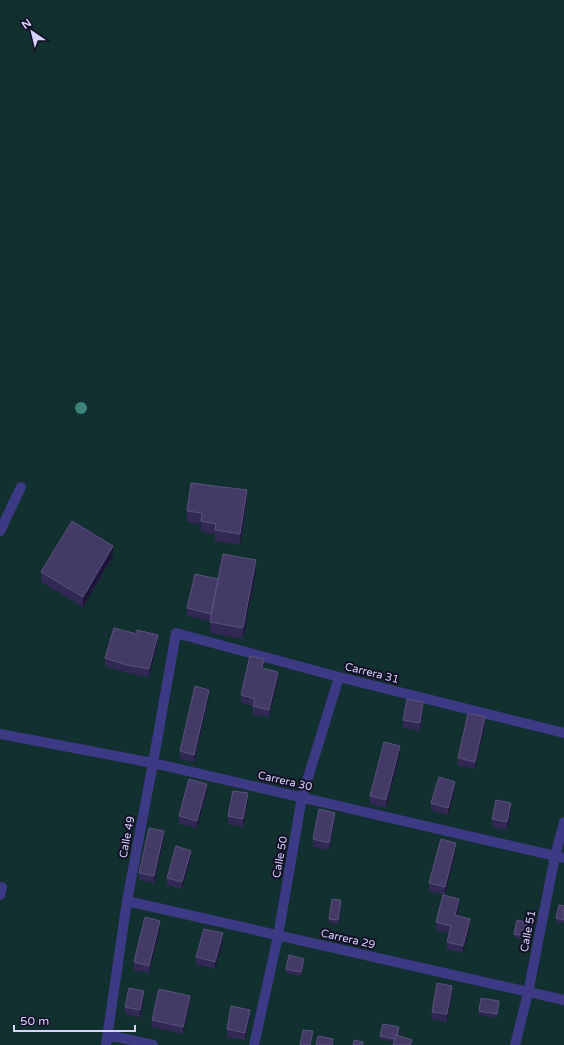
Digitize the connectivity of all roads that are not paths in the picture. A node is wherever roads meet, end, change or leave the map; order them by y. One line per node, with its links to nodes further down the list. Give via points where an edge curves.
1 (21, 487): 2 (street)
2 (0, 531)
3 (176, 633): 4 (street, Carrera 31); 7 (street, Calle 49)
4 (339, 677): 5 (street, Carrera 31); 8 (street, Calle 50)
5 (564, 733)
6 (0, 734): 7 (street, Carrera 30)
7 (153, 763): 8 (street, Carrera 30); 11 (street, Calle 49)
8 (302, 797): 10 (street, Carrera 30); 12 (street, Calle 50)
9 (564, 822): 10 (street, Calle 51)
10 (559, 857): 13 (street, Calle 51)
11 (127, 901): 12 (street, Carrera 29); 15 (street, Calle 49)
12 (278, 936): 13 (street, Carrera 29); 17 (street, Calle 50)
13 (528, 993): 14 (street, Carrera 29); 18 (street, Calle 51)
14 (564, 1000)
15 (107, 1040): 16 (street)
16 (153, 1045)
17 (254, 1045)
18 (515, 1045)

